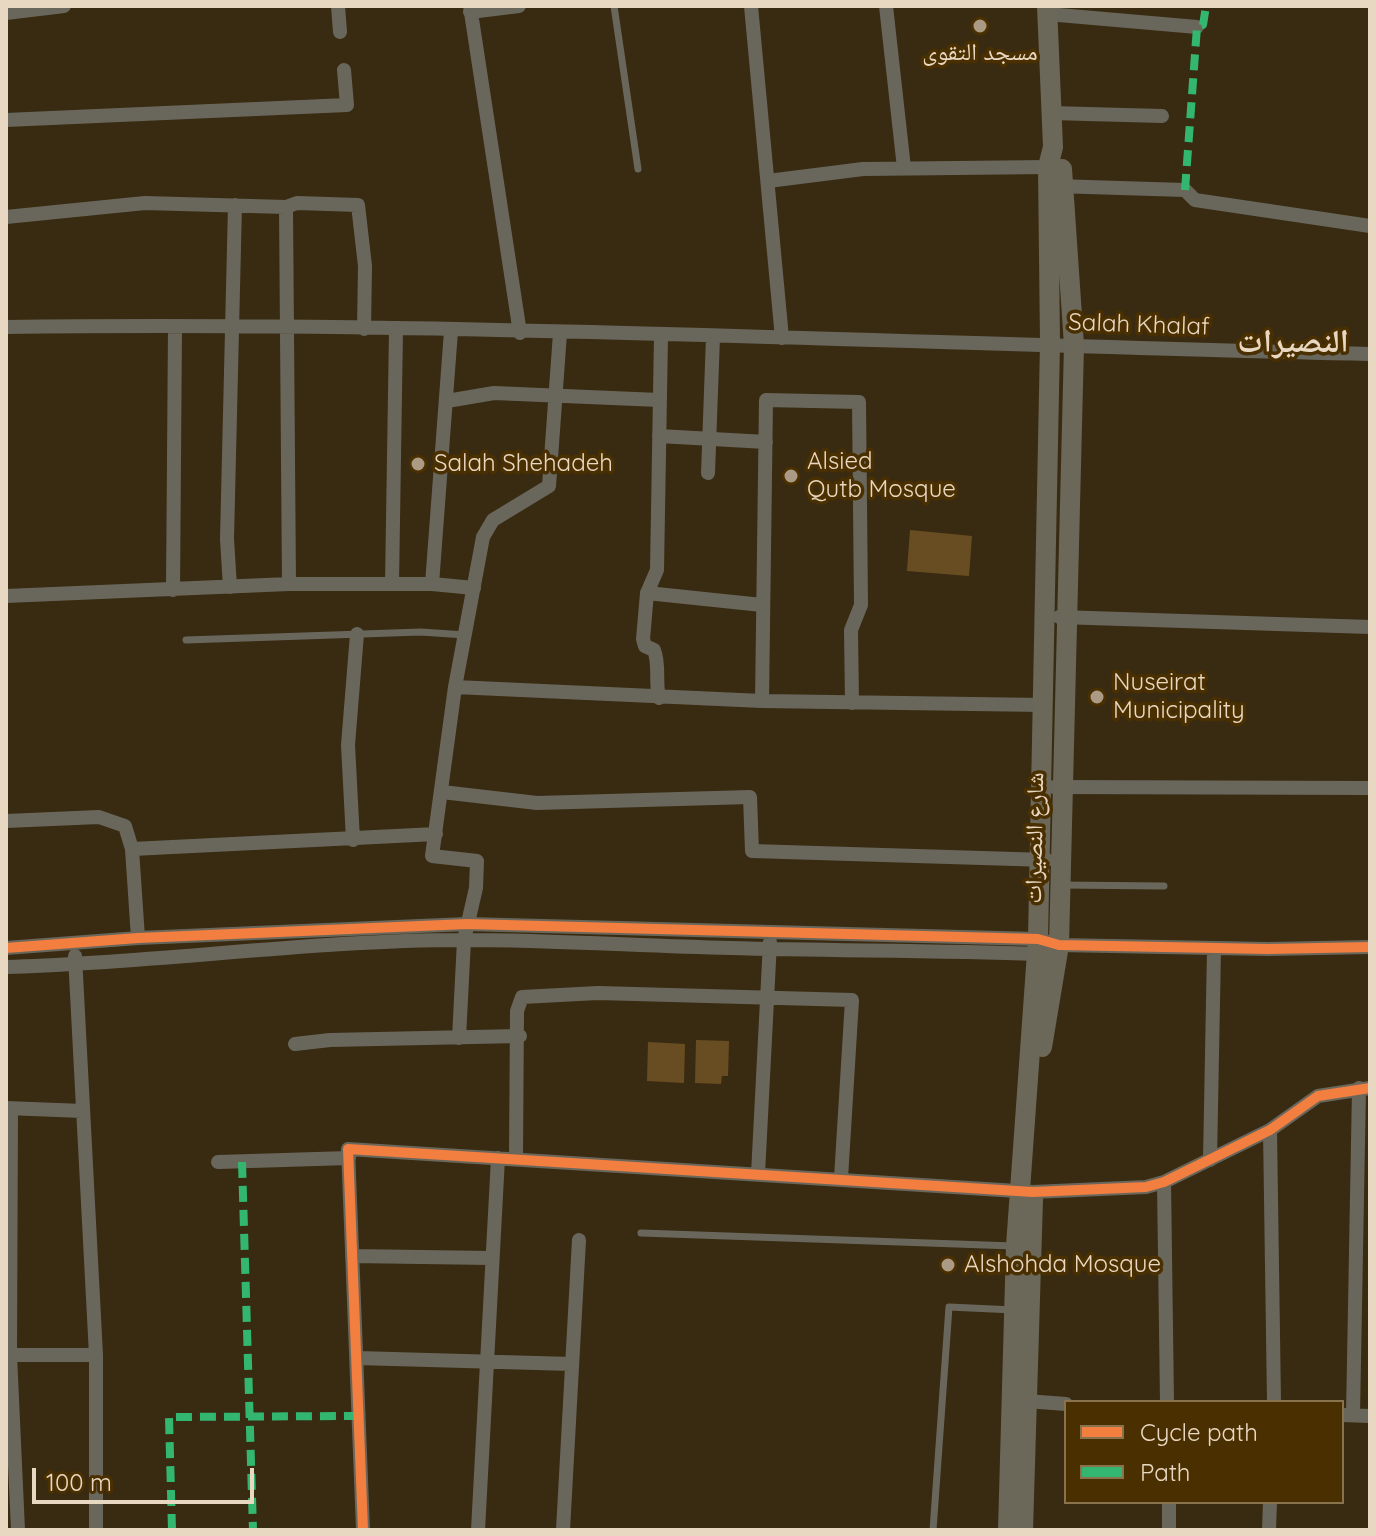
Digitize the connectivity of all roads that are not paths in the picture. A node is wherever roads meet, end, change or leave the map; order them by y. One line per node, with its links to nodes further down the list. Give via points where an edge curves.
1 (64, 6): 9 (street)
2 (338, 6): 11 (street)
3 (519, 6): 7 (street)
4 (614, 6): 17 (lane)
5 (751, 6): 19 (street)
6 (886, 6): 16 (street)
7 (470, 9): 31 (street)
8 (1047, 10): 10 (street); 13 (main road, شارع النصيرات)
9 (6, 13)
10 (1197, 27)
11 (340, 32)
12 (344, 70): 15 (street, via 347,105)
13 (1051, 113): 14 (street); 18 (main road, شارع النصيرات)
14 (1162, 116)
15 (6, 120)
16 (904, 168): 18 (street); 19 (street)
17 (638, 169)
18 (1054, 172): 23 (street, via 1185,190 1195,200); 36 (main road, شارع النصيرات); 37 (main road, شارع النصيرات)
19 (768, 181): 35 (street)
20 (235, 205): 21 (street); 22 (street, via 145,203); 24 (street)
21 (286, 207): 27 (street); 28 (street, via 358,205 365,266)
22 (6, 217)
23 (1370, 226)
24 (232, 326): 26 (street, Salah Khalaf); 27 (street, Salah Khalaf); 49 (street)
25 (6, 327): 26 (street, Salah Khalaf)
26 (175, 327): 51 (street)
27 (286, 328): 28 (street, Salah Khalaf); 46 (street)
28 (364, 329): 29 (street, Salah Khalaf)
29 (396, 330): 30 (street, Salah Khalaf); 47 (street)
30 (451, 331): 31 (street, Salah Khalaf); 41 (street)
31 (520, 333): 32 (street, Salah Khalaf)
32 (560, 333): 33 (street, Salah Khalaf); 39 (street)
33 (661, 336): 34 (street, Salah Khalaf); 40 (street)
34 (713, 337): 35 (street, Salah Khalaf); 43 (street)
35 (782, 338): 36 (street, Salah Khalaf)
36 (1050, 343): 37 (street, Salah Khalaf); 55 (main road, شارع النصيرات)
37 (1074, 345): 38 (street, Salah Khalaf); 56 (main road, شارع النصيرات)
38 (1370, 354)
39 (553, 393): 40 (street); 41 (street, via 494,393); 50 (street, via 549,486 493,520 483,537)
40 (659, 400): 42 (street)
41 (447, 401): 48 (street)
42 (659, 436): 43 (street); 52 (street, via 657,570)
43 (710, 439): 44 (street); 45 (street)
44 (766, 442): 54 (street); 64 (street, via 766,400 859,402 861,605 851,630)
45 (708, 473)
46 (289, 584): 47 (street); 49 (street)
47 (392, 584): 48 (street)
48 (432, 584): 50 (street)
49 (230, 587): 51 (street)
50 (474, 588): 59 (street)
51 (173, 590): 53 (street)
52 (647, 593): 54 (street); 62 (street, via 643,639 658,660)
53 (6, 596)
54 (762, 605): 63 (street)
55 (1045, 616): 56 (street); 65 (main road, شارع النصيرات)
56 (1067, 618): 57 (street); 66 (main road, شارع النصيرات)
57 (1370, 627)
58 (357, 634): 59 (lane); 60 (lane); 71 (street, via 348,745)
59 (465, 635): 61 (street)
60 (186, 640)
61 (455, 687): 62 (street); 68 (street)
62 (659, 698): 63 (street)
63 (762, 701): 64 (street)
64 (852, 703): 65 (street)
65 (1043, 705): 66 (main road, شارع النصيرات)
66 (1052, 787): 67 (street); 73 (main road, شارع النصيرات)
67 (1370, 788)
68 (442, 792): 70 (street); 73 (street, via 537,803 750,797 752,851)
69 (6, 821): 72 (street, via 99,817 125,826)
70 (436, 834): 71 (street); 76 (street, via 432,856 477,861)
71 (353, 840): 72 (street)
72 (132, 849): 78 (street)
73 (1050, 860): 74 (main road, شارع النصيرات); 82 (main road, شارع النصيرات)
74 (1059, 885): 75 (lane); 81 (main road, شارع النصيرات)
75 (1164, 886)
76 (467, 924): 77 (street); 78 (street); 79 (street)
77 (770, 933): 82 (street); 85 (street)
78 (138, 938): 80 (street)
79 (464, 940): 85 (street); 87 (street, via 273,948); 91 (street)
80 (74, 944): 84 (street); 87 (street)
81 (1059, 945): 82 (street); 86 (street); 105 (main road, شارع النصيرات)
82 (1038, 947): 85 (street); 105 (main road, شارع النصيرات)
83 (1370, 947): 86 (street)
84 (6, 948)
85 (770, 949): 89 (street)
86 (1214, 949): 100 (street)
87 (76, 965): 88 (street); 95 (street)
88 (6, 967)
89 (767, 999): 90 (street, via 550,993 522,997 517,1011); 102 (street); 103 (street, via 852,1000)
90 (520, 1036): 91 (street); 99 (street)
91 (459, 1038): 92 (street)
92 (295, 1044)
93 (1364, 1088): 96 (street, via 1318,1096); 121 (street)
94 (9, 1108): 95 (street); 112 (street)
95 (83, 1111): 113 (street)
96 (1270, 1130): 100 (street); 118 (street)
97 (349, 1158): 98 (street, via 348,1149); 101 (street); 109 (street)
98 (498, 1158): 99 (street); 110 (street)
99 (516, 1158): 102 (street)
100 (1210, 1160): 104 (street)
101 (218, 1162)
102 (758, 1174): 103 (street)
103 (841, 1178): 105 (street)
104 (1164, 1182): 105 (street); 117 (street)
105 (1027, 1191): 108 (main road, شارع النصيرات)
106 (641, 1233): 108 (lane)
107 (579, 1240): 116 (street)
108 (1024, 1247): 111 (main road, شارع النصيرات)
109 (352, 1256): 110 (street); 114 (street)
110 (491, 1258): 115 (street)
111 (1021, 1310): 119 (main road, شارع النصيرات); 130 (lane, via 949,1307); 131 (main road, شارع النصيرات)
112 (8, 1355): 113 (street); 125 (street)
113 (96, 1355): 126 (street)
114 (357, 1358): 115 (street); 127 (street)
115 (486, 1360): 116 (street); 128 (street)
116 (572, 1364): 129 (street)
117 (1167, 1400)
118 (1274, 1400)
119 (1026, 1401): 120 (street); 132 (main road, شارع النصيرات)
120 (1064, 1404)
121 (1348, 1415): 122 (street)
122 (1370, 1416)
123 (1169, 1504): 133 (street)
124 (1271, 1504): 134 (street)
125 (18, 1530)
126 (96, 1530)
127 (363, 1530)
128 (478, 1530)
129 (563, 1530)
130 (933, 1530)
131 (1008, 1530)
132 (1023, 1530)
133 (1169, 1530)
134 (1270, 1530)

